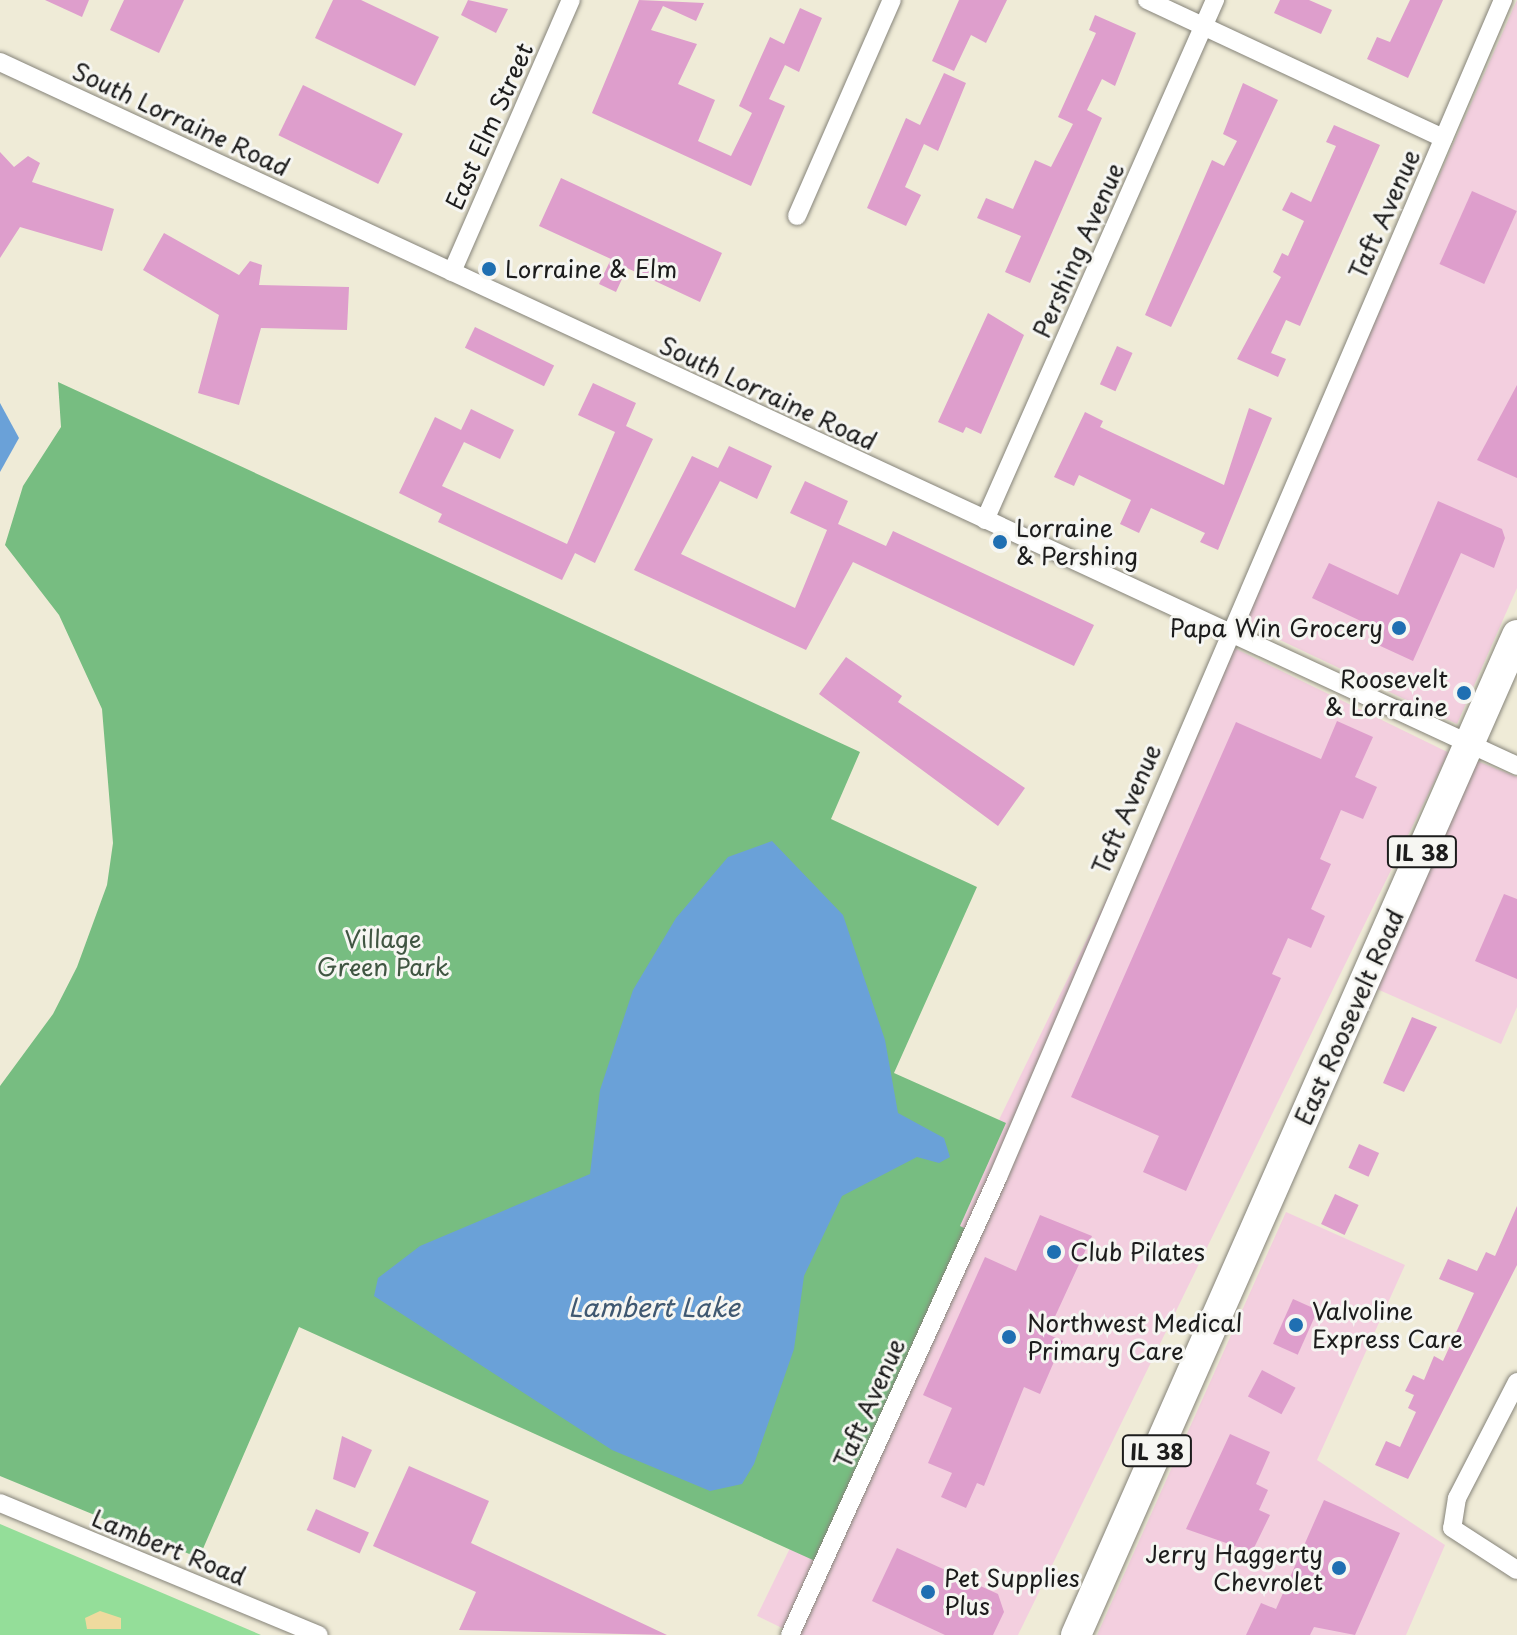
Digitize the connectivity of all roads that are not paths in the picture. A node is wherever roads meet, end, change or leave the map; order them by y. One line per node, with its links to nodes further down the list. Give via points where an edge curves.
1 (571, 0): 10 (street, East Elm Street)
2 (892, 0): 9 (street)
3 (1147, 0): 6 (street)
4 (1215, 0): 6 (street, Pershing Avenue)
5 (1503, 0): 8 (street, Taft Avenue)
6 (1203, 26): 8 (street); 11 (street, Pershing Avenue)
7 (0, 62): 10 (street, South Lorraine Road)
8 (1443, 138): 12 (street, Taft Avenue)
9 (797, 216)
10 (452, 272): 11 (street, South Lorraine Road)
11 (985, 520): 12 (street, South Lorraine Road)
12 (1228, 634): 14 (street, South Lorraine Road); 20 (street, Taft Avenue, via 998,1177)
13 (1517, 635): 14 (main road, East Roosevelt Road / IL 38)
14 (1469, 745): 15 (street, South Lorraine Road); 21 (main road, East Roosevelt Road / IL 38)
15 (1517, 766)
16 (1517, 1382): 18 (street, via 1457,1498 1452,1528 1481,1553)
17 (0, 1503): 19 (street, Lambert Road)
18 (1517, 1570)
19 (319, 1635)
20 (790, 1635)
21 (1076, 1635)

